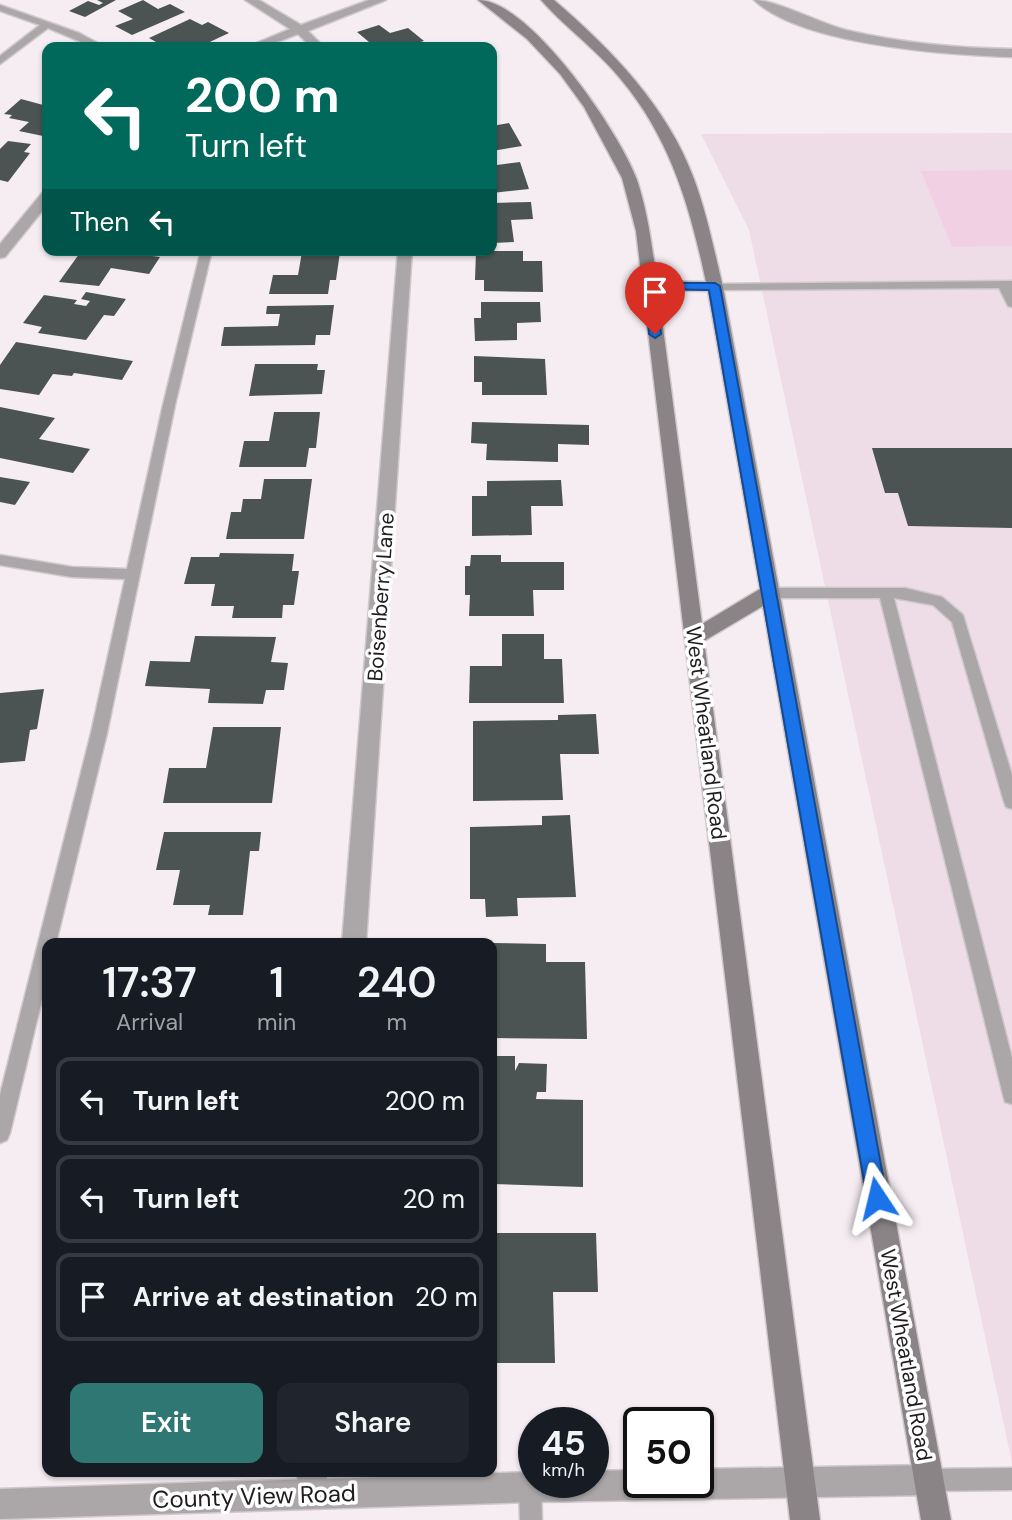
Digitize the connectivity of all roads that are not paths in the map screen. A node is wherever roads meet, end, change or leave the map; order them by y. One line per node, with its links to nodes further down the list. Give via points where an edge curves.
1 (251, 0): 8 (street)
2 (380, 0): 8 (street)
3 (484, 0): 19 (main road, West Wheatland Road, via 531,36 590,107 629,178 643,231)
4 (547, 0): 20 (main road, West Wheatland Road, via 589,35 645,98 685,173)
5 (760, 0): 12 (street, via 798,18 848,33 916,46)
6 (0, 8): 7 (lane)
7 (48, 24): 9 (lane); 13 (lane)
8 (302, 31): 10 (street); 11 (street)
9 (89, 42)
10 (268, 42)
11 (313, 42)
12 (1012, 52)
13 (0, 61)
14 (42, 202): 15 (street)
15 (0, 254)
16 (206, 256): 23 (lane)
17 (405, 256): 29 (street, Boisenberry Lane)
18 (1008, 284): 20 (lane); 21 (lane)
19 (649, 285): 20 (main road); 26 (main road, West Wheatland Road)
20 (715, 286): 24 (main road, West Wheatland Road)
21 (1012, 303)
22 (0, 560): 23 (lane, via 72,572)
23 (133, 573): 28 (lane, via 99,733)
24 (769, 593): 25 (lane); 26 (main road); 34 (main road, West Wheatland Road)
25 (886, 593): 27 (lane, via 937,601 958,620); 32 (lane)
26 (694, 638): 36 (main road, West Wheatland Road)
27 (1012, 802)
28 (45, 938)
29 (354, 938)
30 (42, 948): 31 (lane)
31 (6, 1083): 33 (lane)
32 (1012, 1095)
33 (0, 1133)
34 (929, 1479): 35 (lane); 36 (street, County View Road); 44 (main road, West Wheatland Road)
35 (1012, 1479)
36 (800, 1481): 38 (street, County View Road); 43 (main road, West Wheatland Road)
37 (312, 1483): 39 (street, County View Road); 41 (street, County View Road)
38 (609, 1485)
39 (518, 1487)
40 (530, 1498): 42 (lane)
41 (0, 1504)
42 (531, 1520)
43 (805, 1520)
44 (936, 1520)

